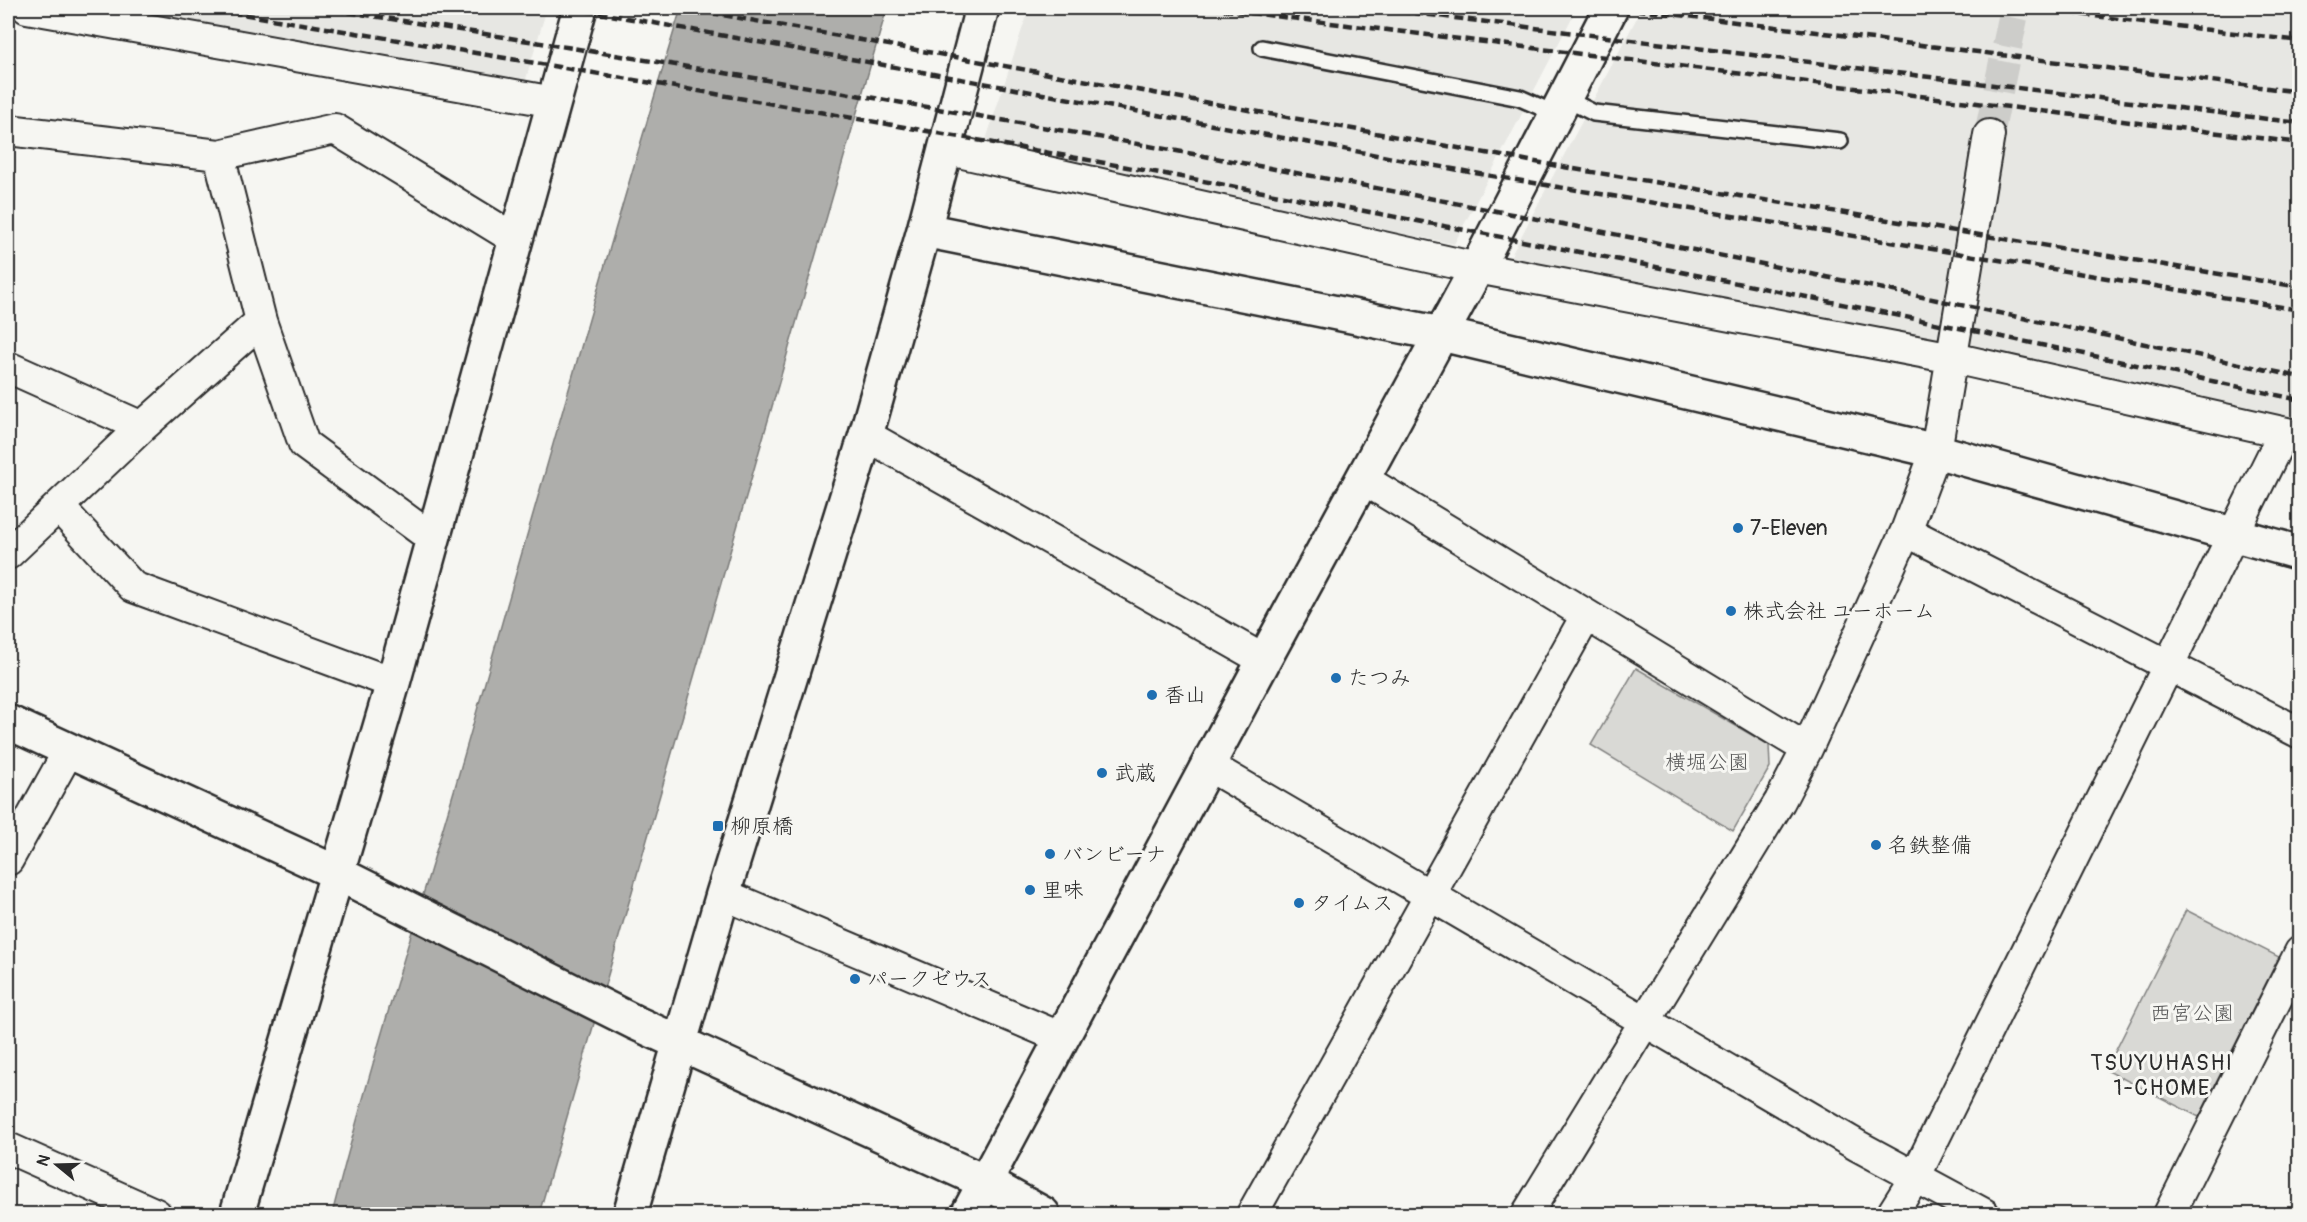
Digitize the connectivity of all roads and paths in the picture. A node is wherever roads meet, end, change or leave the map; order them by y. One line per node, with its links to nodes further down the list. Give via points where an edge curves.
1 (27, 8): 6 (street)
2 (580, 8): 6 (street)
3 (982, 8): 11 (street)
4 (1611, 8): 7 (street)
5 (1262, 48): 7 (lane)
6 (554, 102): 14 (street)
7 (1560, 106): 10 (lane); 15 (street)
8 (8, 130): 12 (street)
9 (1989, 135): 18 (street)
10 (1840, 141)
11 (945, 149): 13 (street); 15 (street)
12 (219, 155): 14 (street, via 335,129); 16 (street)
13 (924, 231): 17 (street); 21 (street)
14 (515, 239): 28 (street)
15 (1477, 268): 17 (street); 18 (street)
16 (261, 321): 20 (street); 28 (street, via 304,444)
17 (1441, 334): 23 (street); 24 (street)
18 (1953, 358): 22 (street); 23 (street)
19 (8, 367): 20 (street)
20 (142, 427): 25 (street)
21 (866, 435): 32 (street); 42 (street)
22 (2291, 435): 27 (street)
23 (1936, 451): 26 (street); 27 (street)
24 (1363, 479): 31 (street); 32 (street)
25 (59, 507): 30 (street); 34 (street, via 133,587)
26 (1906, 531): 33 (street); 37 (street)
27 (2235, 533): 29 (street); 33 (street)
28 (433, 539): 34 (street)
29 (2300, 553)
30 (8, 554)
31 (1586, 616): 37 (street); 43 (street)
32 (1264, 660): 39 (street)
33 (2169, 666): 36 (street); 49 (street)
34 (393, 682): 41 (street)
35 (8, 722): 38 (street)
36 (2300, 733)
37 (1807, 749): 45 (street, via 1780,801)
38 (69, 750): 40 (street); 41 (street)
39 (1209, 766): 43 (street); 46 (street)
40 (8, 860)
41 (337, 873): 47 (street); 52 (street)
42 (723, 894): 46 (street); 47 (street)
43 (1431, 897): 45 (street); 56 (street)
44 (2300, 952): 60 (street)
45 (1645, 1022): 49 (street); 57 (street)
46 (1062, 1038): 50 (street)
47 (679, 1042): 50 (street); 53 (street)
48 (8, 1148): 51 (street)
49 (1914, 1179): 58 (street); 59 (street)
50 (985, 1182): 54 (street); 55 (street)
51 (156, 1215)
52 (237, 1215)
53 (630, 1215)
54 (968, 1215)
55 (1043, 1215)
56 (1252, 1215)
57 (1527, 1215)
58 (1892, 1215)
59 (1984, 1215)
60 (2169, 1215)

